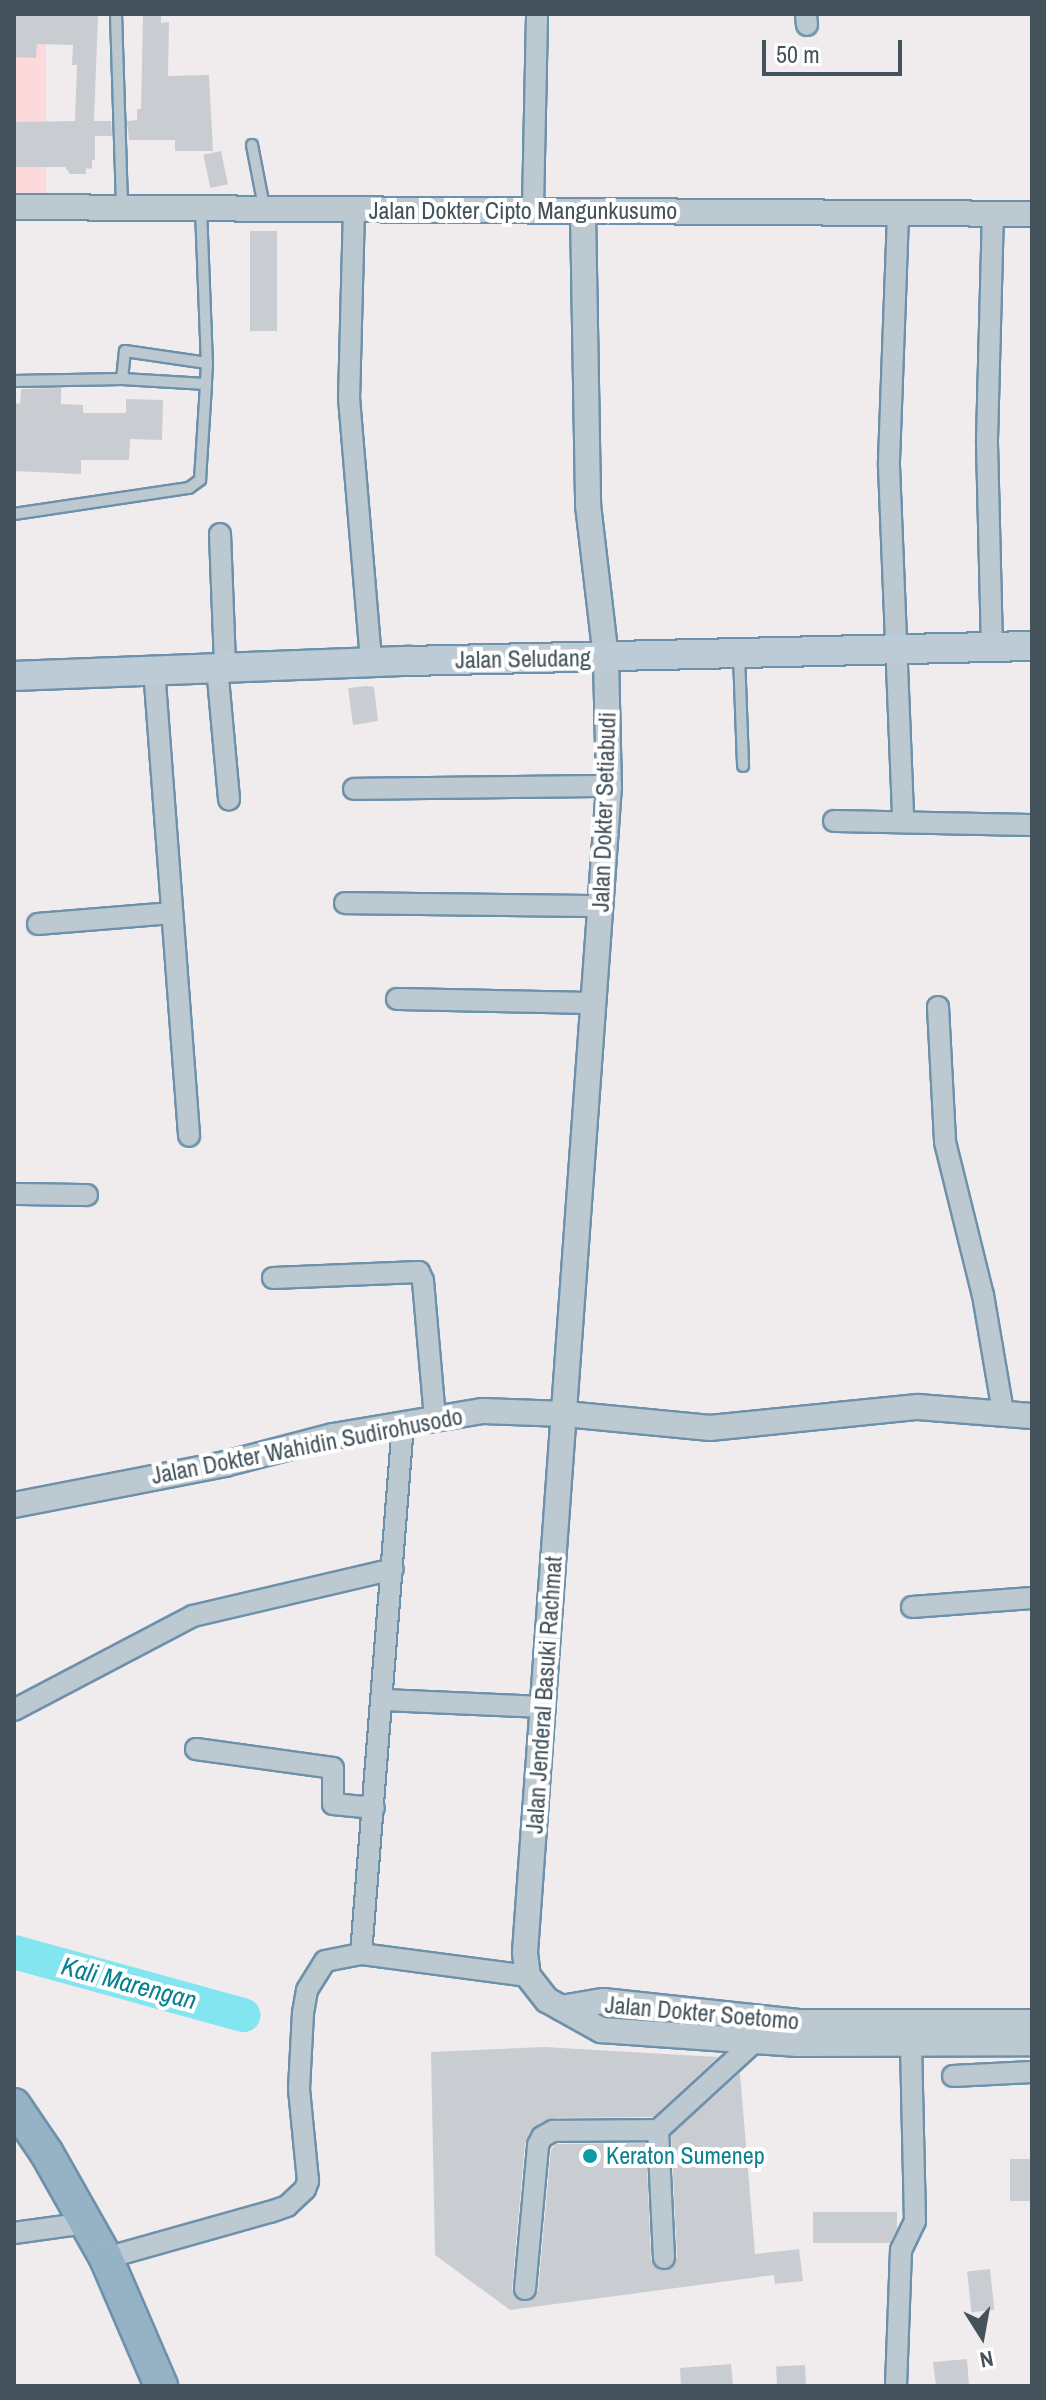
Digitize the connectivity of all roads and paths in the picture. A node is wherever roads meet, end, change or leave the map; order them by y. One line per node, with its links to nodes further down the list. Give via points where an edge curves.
1 (116, 14): 5 (lane)
2 (537, 14): 6 (street)
3 (252, 145): 8 (lane)
4 (14, 207): 5 (street, Jalan Dokter Cipto Mangunkusumo)
5 (122, 207): 7 (street, Jalan Dokter Cipto Mangunkusumo)
6 (533, 207): 9 (street, Jalan Dokter Cipto Mangunkusumo); 10 (street, Jalan Dokter Cipto Mangunkusumo)
7 (201, 209): 8 (street, Jalan Dokter Cipto Mangunkusumo); 14 (lane)
8 (264, 209): 9 (street, Jalan Dokter Cipto Mangunkusumo)
9 (354, 209): 25 (street, via 349,398)
10 (583, 211): 13 (street, Jalan Dokter Cipto Mangunkusumo); 24 (street, Jalan Dokter Setiabudi, via 588,505)
11 (993, 214): 12 (street, Jalan Dokter Cipto Mangunkusumo); 13 (street, Jalan Dokter Cipto Mangunkusumo); 21 (street, via 987,440)
12 (1032, 214)
13 (898, 215): 22 (street, via 889,466)
14 (207, 363): 15 (lane, via 125,351); 17 (lane)
15 (122, 379): 16 (lane); 17 (lane)
16 (14, 381)
17 (206, 384): 18 (lane, via 202,474 195,484)
18 (14, 514)
19 (220, 534): 26 (street)
20 (1032, 646): 21 (main road, Jalan Seludang)
21 (992, 648): 22 (main road, Jalan Seludang)
22 (895, 652): 23 (main road, Jalan Seludang); 34 (street)
23 (739, 655): 24 (main road, Jalan Seludang); 29 (lane)
24 (606, 658): 25 (main road, Jalan Seludang); 30 (street, Jalan Dokter Setiabudi)
25 (371, 662): 26 (main road, Jalan Seludang)
26 (221, 667): 27 (main road, Jalan Seludang); 32 (street)
27 (154, 669): 28 (main road, Jalan Seludang); 38 (street)
28 (14, 676)
29 (743, 766)
30 (609, 786): 31 (street); 37 (street, Jalan Dokter Setiabudi)
31 (354, 789)
32 (229, 799)
33 (834, 821): 34 (street)
34 (903, 822): 35 (street)
35 (1032, 825)
36 (345, 903): 37 (street)
37 (601, 906): 41 (street, Jalan Dokter Setiabudi)
38 (172, 913): 39 (street); 43 (street)
39 (38, 924)
40 (397, 999): 41 (street)
41 (593, 1003): 48 (street, Jalan Dokter Setiabudi)
42 (938, 1007): 47 (street, via 945,1142 983,1295)
43 (189, 1136)
44 (14, 1194): 45 (street)
45 (87, 1195)
46 (273, 1278): 50 (street, via 419,1272)
47 (1003, 1412): 48 (street, Jalan Dokter Wahidin Sudirohusodo, via 918,1407 710,1428); 49 (street, Jalan Dokter Wahidin Sudirohusodo)
48 (565, 1414): 50 (street, Jalan Dokter Wahidin Sudirohusodo, via 483,1411); 57 (street, Jalan Jenderal Basuki Rachmat)
49 (1032, 1416)
50 (435, 1417): 51 (street, Jalan Dokter Wahidin Sudirohusodo)
51 (403, 1424): 52 (street, Jalan Dokter Wahidin Sudirohusodo); 53 (street)
52 (14, 1505)
53 (393, 1569): 56 (street); 58 (street, via 193,1616)
54 (1032, 1598): 55 (street)
55 (912, 1607)
56 (382, 1700): 57 (street); 60 (street)
57 (545, 1707): 62 (street, Jalan Jenderal Basuki Rachmat, via 525,1953)
58 (14, 1710)
59 (196, 1749): 60 (street, via 333,1768 333,1804)
60 (374, 1808): 61 (street)
61 (361, 1954): 62 (street); 73 (street, via 325,1961 307,1990 299,2089 308,2181 299,2197 270,2212)
62 (528, 1976): 64 (street, Jalan Dokter Soetomo, via 536,1991 601,2030)
63 (1032, 2022): 65 (street, Jalan Dokter Soetomo)
64 (756, 2030): 65 (street, Jalan Dokter Soetomo); 70 (street)
65 (911, 2035): 66 (street, Jalan Dokter Soetomo); 77 (street, via 915,2221 901,2250)
66 (1032, 2043)
67 (1032, 2072): 68 (street)
68 (953, 2076)
69 (14, 2105): 71 (highway)
70 (658, 2130): 74 (street); 75 (street, via 553,2131 542,2137)
71 (87, 2223): 72 (street); 73 (highway)
72 (14, 2233)
73 (106, 2258): 76 (highway)
74 (664, 2258)
75 (525, 2289)
76 (161, 2386)
77 (896, 2386)

